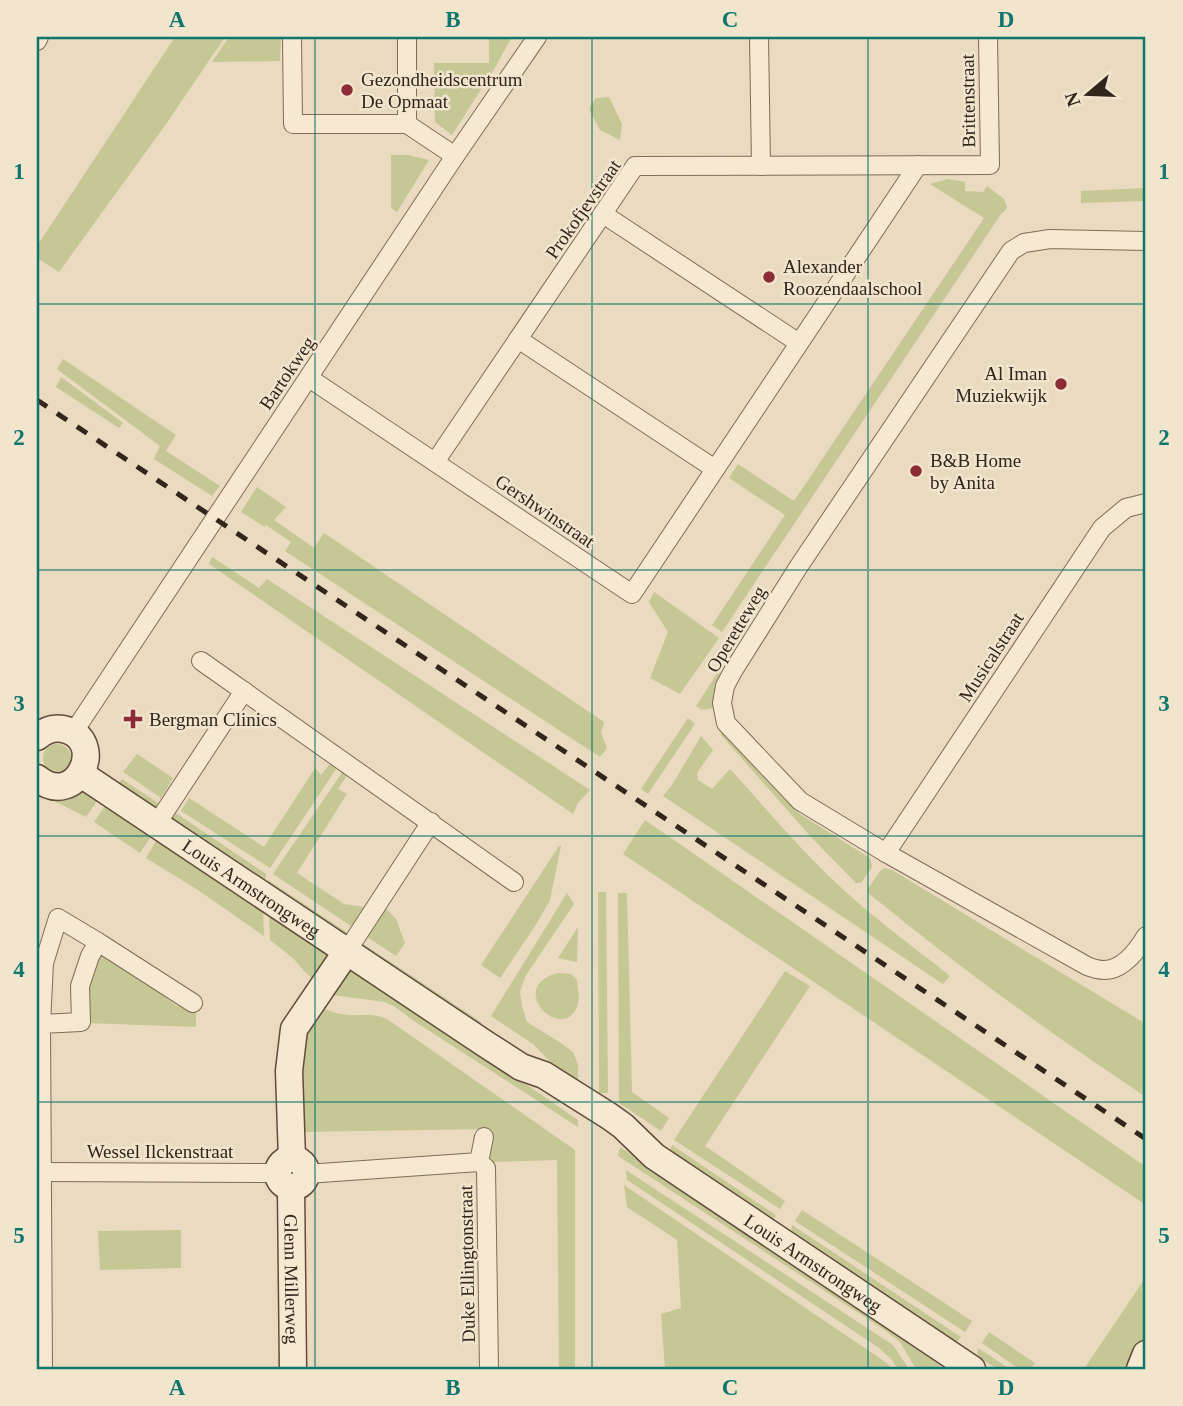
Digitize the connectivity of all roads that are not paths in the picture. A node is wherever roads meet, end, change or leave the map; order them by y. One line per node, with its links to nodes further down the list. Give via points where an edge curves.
1 (292, 37): 6 (street, via 293,124)
2 (407, 37): 6 (street)
3 (537, 37): 7 (street, Bartokweg)
4 (760, 37): 10 (street)
5 (988, 37): 9 (street, Brittenstraat)
6 (407, 124): 7 (street)
7 (455, 156): 15 (street, Bartokweg)
8 (918, 165): 9 (street, Prokofjevstraat); 10 (street, Prokofjevstraat); 14 (street, Gershwinstraat)
9 (990, 165)
10 (761, 166): 11 (street, Prokofjevstraat, via 635,166)
11 (603, 214): 13 (street, Prokofjevstraat); 14 (street)
12 (1146, 241): 27 (street, Operetteweg, via 1050,239 1024,243 1011,251 799,566 725,686 726,723 800,801)
13 (519, 339): 16 (street, Prokofjevstraat); 17 (street)
14 (799, 343): 17 (street, Gershwinstraat)
15 (309, 378): 16 (street, Gershwinstraat); 21 (street, Bartokweg)
16 (435, 462): 17 (street, Gershwinstraat, via 632,594)
17 (715, 469)
18 (1146, 503): 27 (street, Musicalstraat, via 1126,508 1102,527)
19 (201, 661): 20 (street)
20 (244, 691): 25 (street); 26 (street)
21 (73, 733): 22 (street, via 57,728); 23 (street, via 86,757)
22 (37, 737)
23 (81, 774): 24 (street, via 58,786); 26 (street, Louis Armstrongweg)
24 (37, 778)
25 (430, 822): 28 (street); 31 (street)
26 (156, 825): 31 (street, Louis Armstrongweg)
27 (886, 853): 29 (street, Operetteweg, via 1087,967 1104,970 1119,966)
28 (514, 882)
29 (1146, 936)
30 (98, 942): 32 (street); 33 (street, via 80,986 80,1022); 33 (street, via 58,918 44,963)
31 (347, 951): 37 (street, Glenn Millerweg, via 294,1029 289,1071); 39 (street, Louis Armstrongweg, via 521,1067 544,1075 609,1116 654,1156)
32 (192, 1003)
33 (41, 1024): 36 (street)
34 (484, 1138): 35 (street, Duke Ellingtonstraat)
35 (479, 1162): 37 (street, Duke Ellingtonstraat); 42 (street, Duke Ellingtonstraat, via 486,1168)
36 (42, 1172): 37 (street, Wessel Ilckenstraat); 40 (street)
37 (292, 1173): 41 (street, Glenn Millerweg)
38 (1146, 1354): 43 (street)
39 (961, 1366)
40 (43, 1369)
41 (293, 1369)
42 (489, 1369)
43 (1140, 1369)

